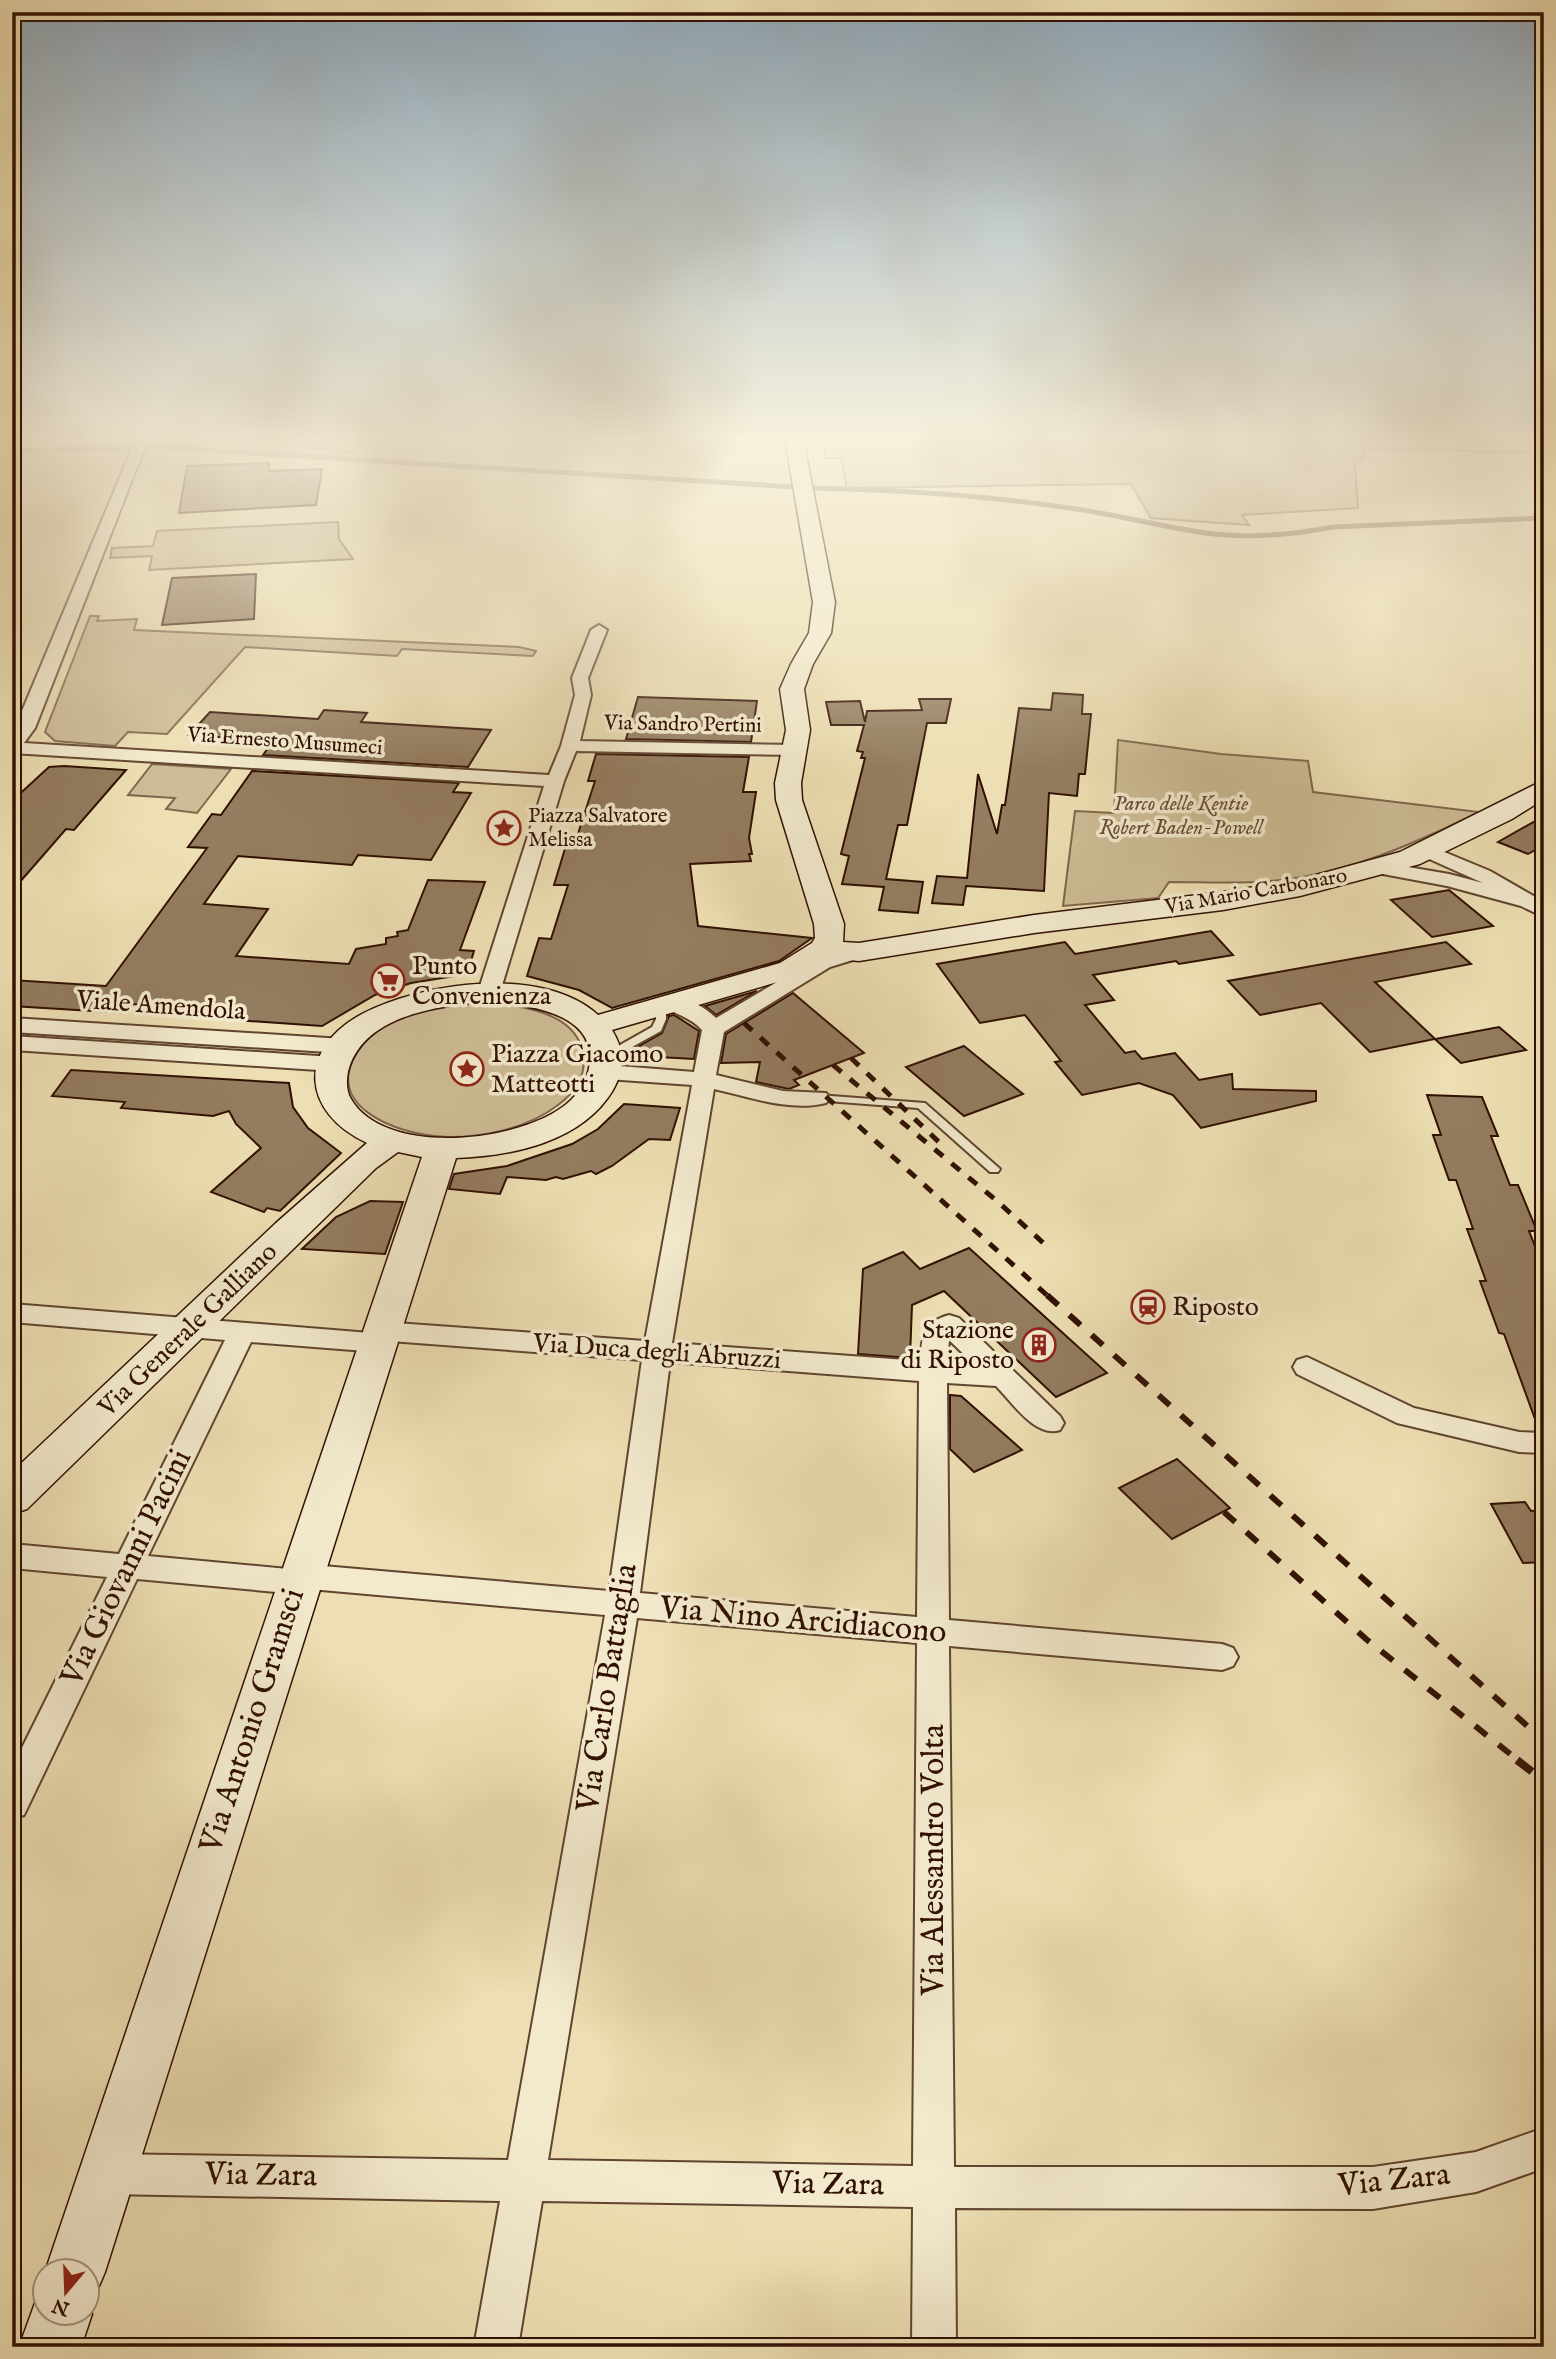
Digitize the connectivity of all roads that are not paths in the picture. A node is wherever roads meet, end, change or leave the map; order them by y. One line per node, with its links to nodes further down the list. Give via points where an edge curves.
1 (98, 549): 5 (street, via 30,717)
2 (814, 549): 6 (street, via 824,601 820,633 792,689)
3 (599, 630): 4 (street, via 579,678 583,695)
4 (570, 746): 6 (street, Via Sandro Pertini); 7 (street)
5 (13, 748): 7 (street, Via Ernesto Musumeci)
6 (795, 750): 14 (street, via 789,800 829,924)
7 (555, 782): 15 (street)
8 (1544, 788): 9 (street, Via Mario Carbonaro)
9 (1425, 850): 10 (street, Via Mario Carbonaro); 11 (street, via 1483,875)
10 (1379, 868): 11 (street, via 1449,880); 13 (street, Via Mario Carbonaro, via 1223,901)
11 (1525, 901): 12 (street)
12 (1544, 911)
13 (1034, 925): 14 (street); 14 (street, via 859,952)
14 (826, 950): 16 (street, via 791,969); 19 (street)
15 (492, 983): 17 (street); 22 (street, via 404,1006 369,1023)
16 (666, 1004): 17 (street); 19 (street, via 690,1007); 23 (lane, via 657,1029)
17 (608, 1022): 23 (street, via 604,1040)
18 (12, 1025): 21 (street, Viale Amendola)
19 (713, 1029): 24 (street, Via Carlo Battaglia)
20 (12, 1043): 21 (street, Viale Amendola)
21 (300, 1052): 22 (street)
22 (338, 1055): 26 (street, via 330,1086 340,1108)
23 (608, 1064): 24 (street, via 640,1074); 27 (street, via 597,1092 551,1128)
24 (702, 1079): 25 (street, via 761,1095); 33 (street, Via Carlo Battaglia)
25 (818, 1098): 28 (lane, via 921,1105)
26 (378, 1151): 27 (street); 30 (street, Via Generale Galliano)
27 (438, 1160): 32 (street, Via Antonio Gramsci)
28 (994, 1169)
29 (12, 1313): 30 (street, Via Duca degli Abruzzi)
30 (192, 1328): 31 (street, Via Duca degli Abruzzi); 39 (street, Via Generale Galliano)
31 (242, 1332): 32 (street, Via Duca degli Abruzzi); 41 (street, Via Giovanni Pacini)
32 (380, 1337): 33 (street, Via Duca degli Abruzzi); 42 (street, Via Antonio Gramsci)
33 (657, 1353): 35 (street, Via Duca degli Abruzzi); 43 (street, Via Carlo Battaglia)
34 (1307, 1367): 38 (street, via 1407,1416 1519,1442)
35 (933, 1373): 36 (street, Via Duca degli Abruzzi); 36 (street, Via Alessandro Volta, via 936,1333 949,1324); 44 (street, Via Alessandro Volta)
36 (1000, 1377): 37 (street)
37 (1051, 1423)
38 (1544, 1443)
39 (12, 1499)
40 (12, 1556): 41 (street, Via Nino Arcidiacono)
41 (127, 1567): 42 (street, Via Nino Arcidiacono); 46 (street, Via Giovanni Pacini)
42 (299, 1579): 43 (street, Via Nino Arcidiacono); 48 (street, Via Antonio Gramsci)
43 (623, 1605): 44 (street, Via Nino Arcidiacono); 49 (street, Via Carlo Battaglia)
44 (934, 1633): 45 (street, Via Nino Arcidiacono); 50 (street, Via Alessandro Volta)
45 (1222, 1657)
46 (12, 1804)
47 (1544, 2148): 50 (street, Via Zara, via 1476,2172 1373,2188)
48 (107, 2174): 49 (street, Via Zara); 51 (street, Via Antonio Gramsci)
49 (524, 2180): 50 (street, Via Zara); 54 (street, Via Carlo Battaglia)
50 (933, 2187): 55 (street, Via Alessandro Volta)
51 (80, 2258)
52 (56, 2328): 53 (street)
53 (50, 2347)
54 (496, 2347)
55 (934, 2347)

